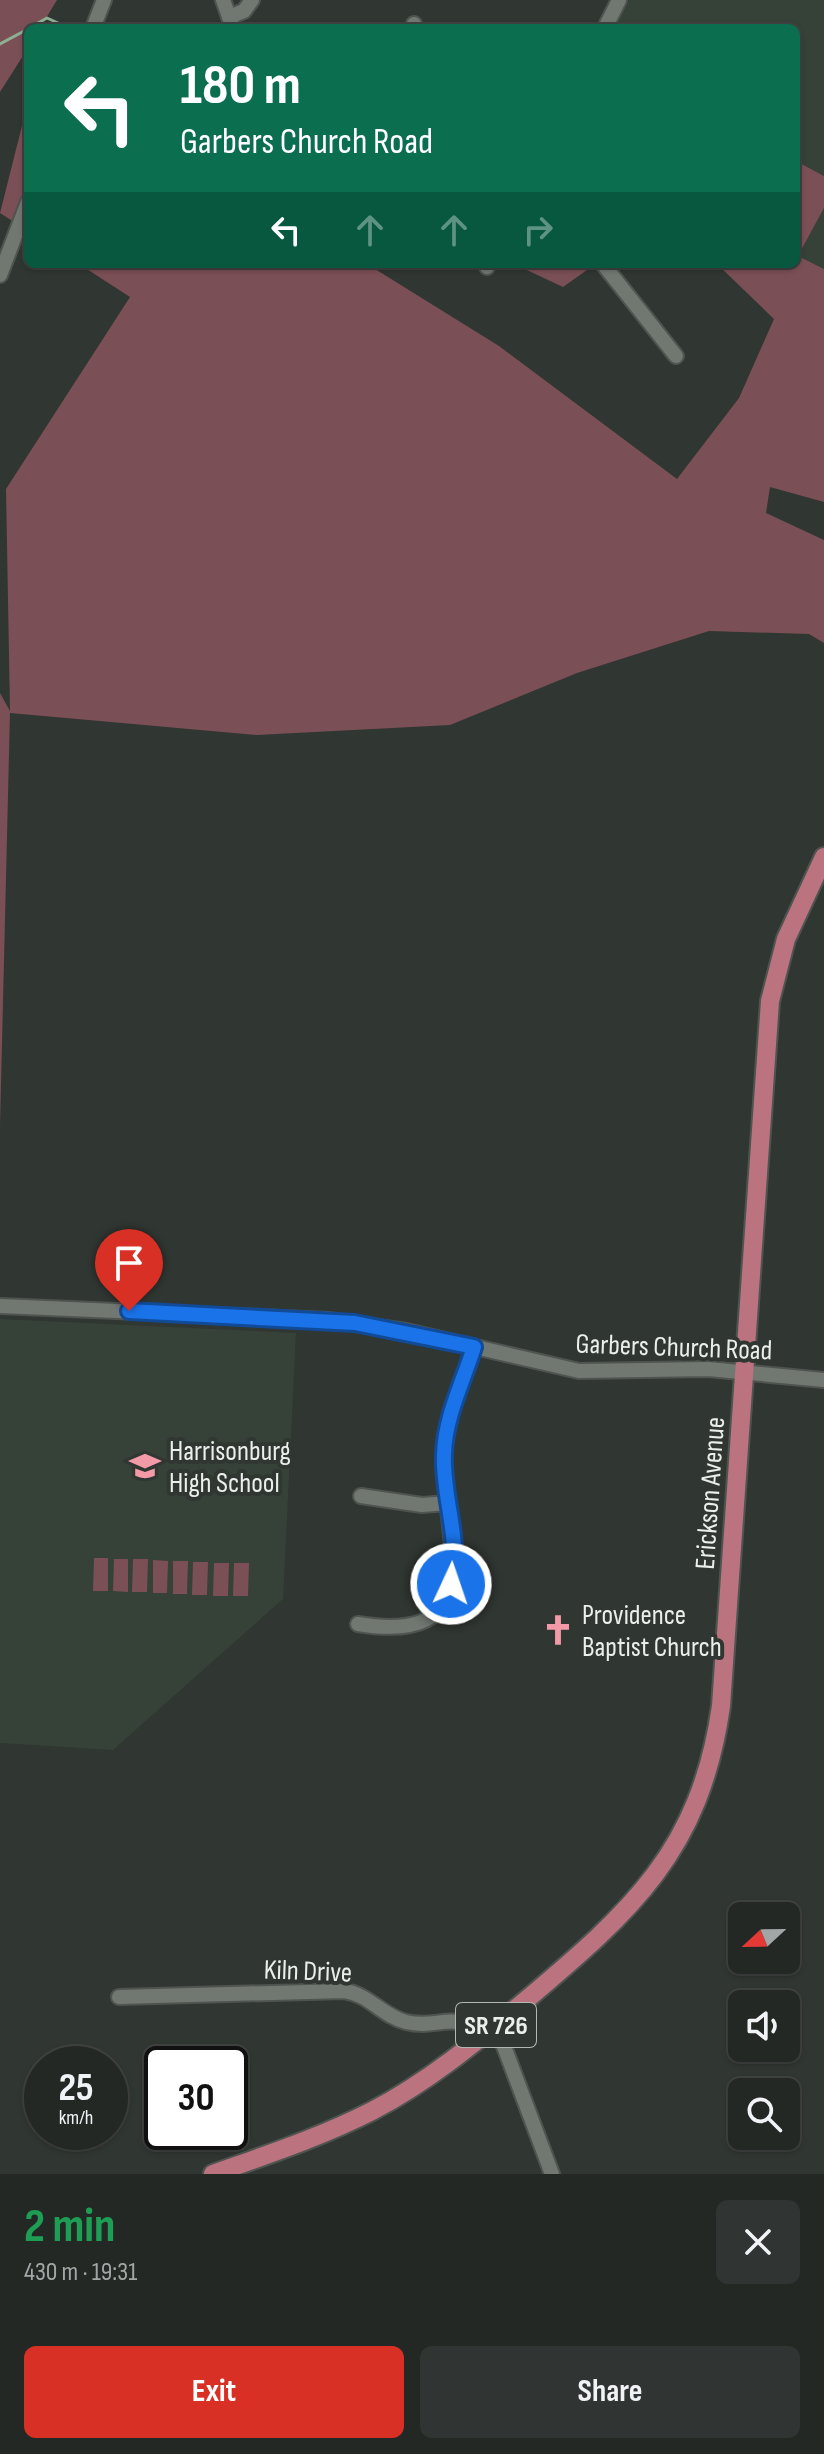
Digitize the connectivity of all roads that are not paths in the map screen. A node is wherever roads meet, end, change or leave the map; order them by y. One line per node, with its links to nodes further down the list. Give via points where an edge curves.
1 (104, 0): 6 (street)
2 (223, 0): 5 (street)
3 (252, 0): 5 (street)
4 (619, 0): 7 (street)
5 (231, 22)
6 (95, 24)
7 (607, 24)
8 (24, 212): 10 (street)
9 (606, 268): 11 (street)
10 (0, 275)
11 (676, 356)
12 (824, 857): 15 (main road, Erickson Avenue, via 791,926 770,1001)
13 (0, 1306): 14 (street, Garbers Church Road, via 328,1320)
14 (474, 1347): 15 (street, Garbers Church Road, via 587,1372); 18 (street, via 446,1434)
15 (745, 1371): 16 (street, Garbers Church Road); 21 (main road, Erickson Avenue / SR 726, via 721,1706 704,1785 673,1849 632,1905)
16 (824, 1380)
17 (361, 1496): 18 (street, via 422,1505)
18 (448, 1503): 19 (street, via 455,1565 444,1600 430,1616 408,1626)
19 (358, 1624)
20 (119, 1997): 21 (street, Kiln Drive, via 344,1991 361,1995 403,2021 455,2019)
21 (490, 2030): 22 (main road, Erickson Avenue / SR 726, via 433,2075 370,2112); 24 (street)
22 (256, 2167): 23 (main road, Erickson Avenue / SR 726)
23 (213, 2174)
24 (552, 2174)

